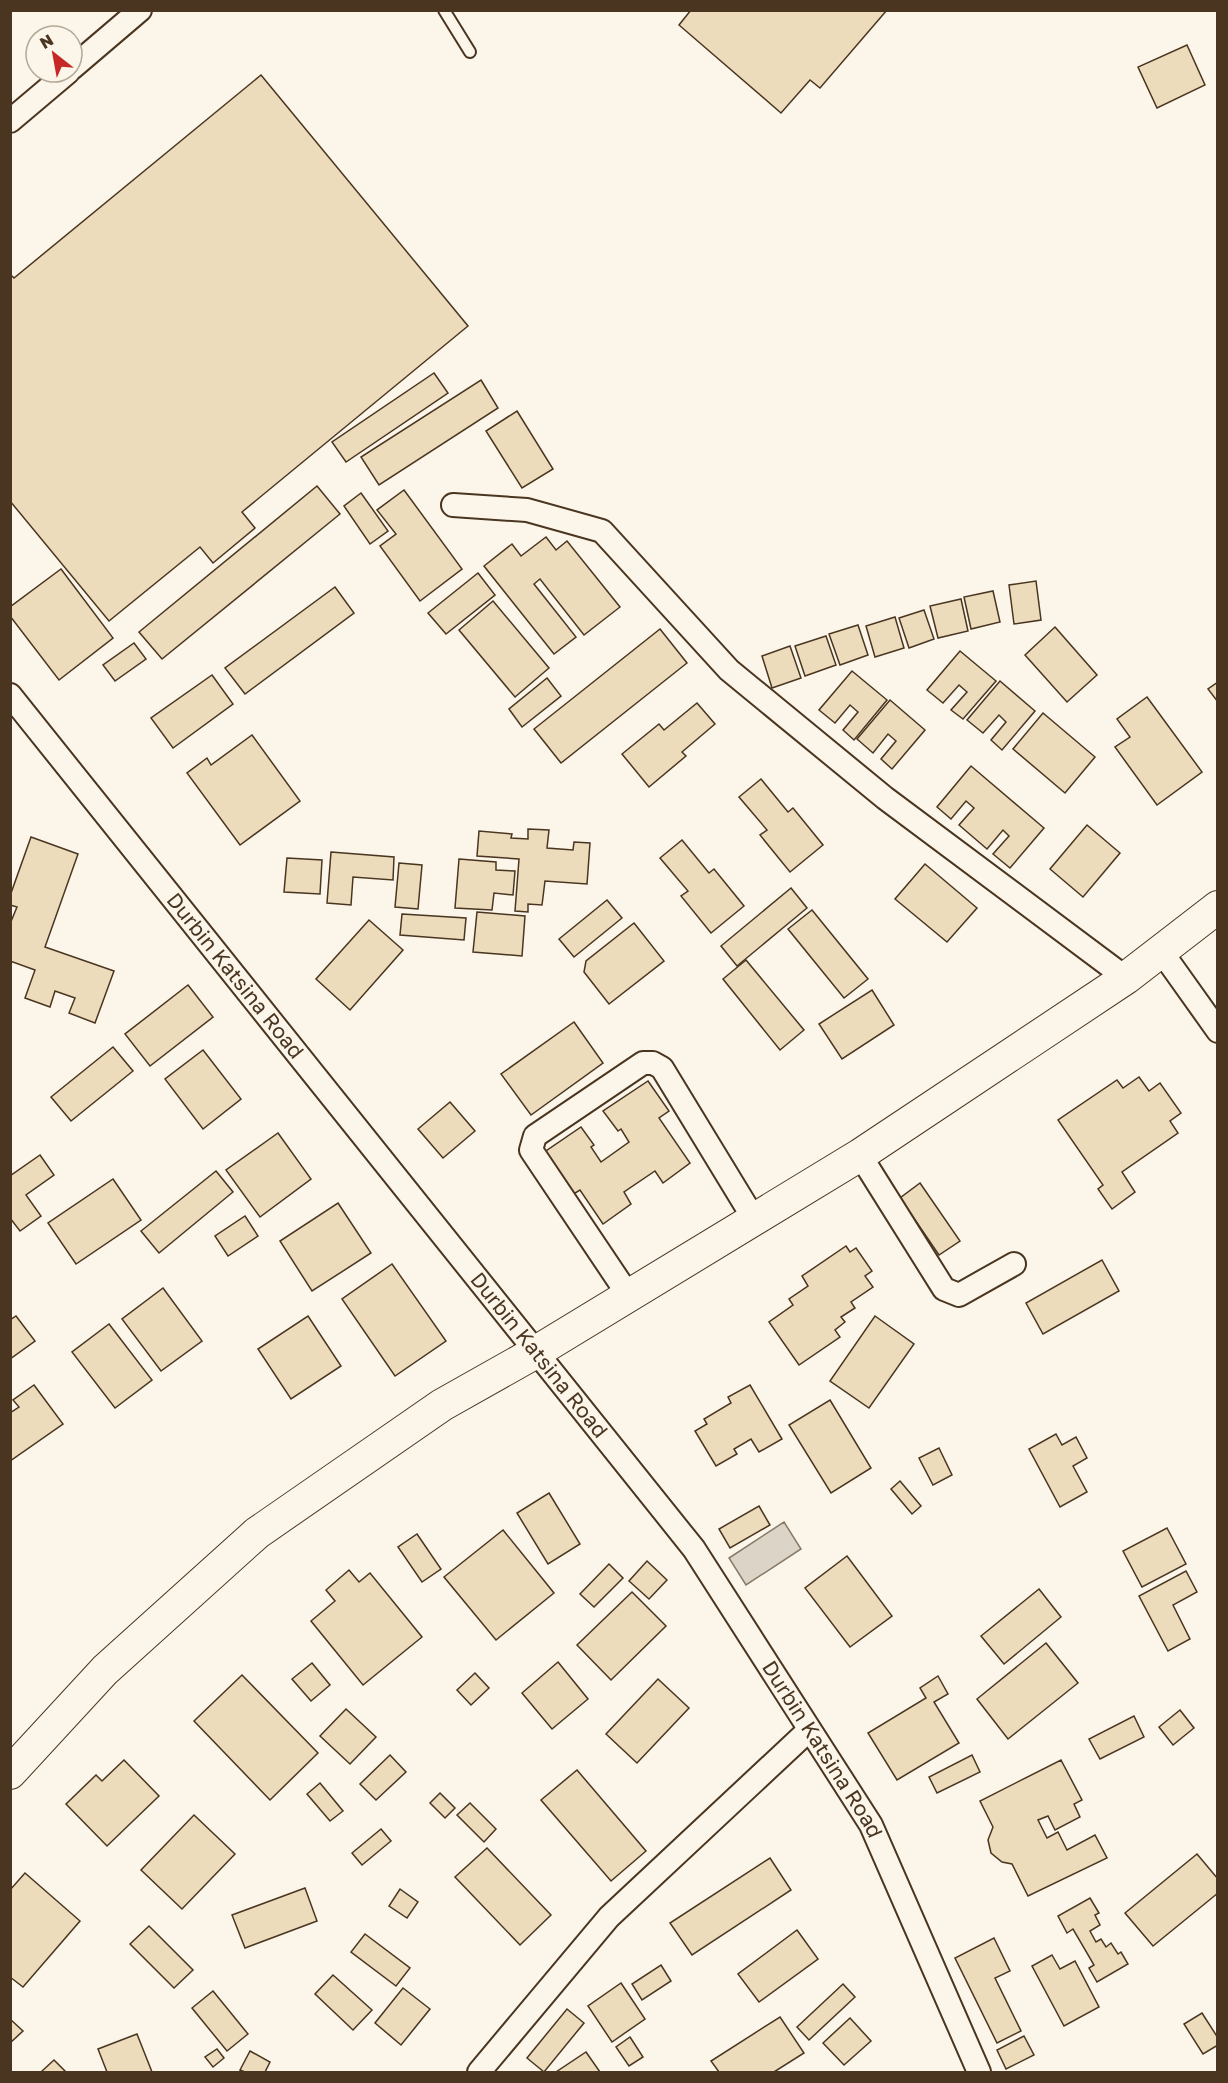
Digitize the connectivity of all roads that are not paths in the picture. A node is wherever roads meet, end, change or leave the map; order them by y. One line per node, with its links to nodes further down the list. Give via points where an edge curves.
1 (140, 10): 4 (street)
2 (444, 10): 3 (lane)
3 (470, 52)
4 (84, 58)
5 (54, 84): 6 (street)
6 (10, 121)
7 (453, 505): 11 (street, via 527,510 602,531 729,670 885,798)
8 (10, 695): 17 (street, Durbin Katsina Road)
9 (1218, 907): 10 (street)
10 (1161, 951): 11 (street); 12 (street)
11 (1126, 978): 13 (street)
12 (1218, 1031)
13 (860, 1155): 14 (street); 15 (street, via 944,1289 958,1295)
14 (754, 1219): 16 (street); 16 (street, via 662,1068 643,1063 535,1136 531,1150)
15 (1014, 1264)
16 (629, 1296): 17 (street)
17 (536, 1352): 18 (street, Durbin Katsina Road, via 694,1549); 19 (street, via 442,1405 257,1533 105,1670)
18 (809, 1730): 20 (street, via 609,1917); 21 (street, Durbin Katsina Road, via 871,1825)
19 (10, 1773)
20 (479, 2073)
21 (979, 2073)

